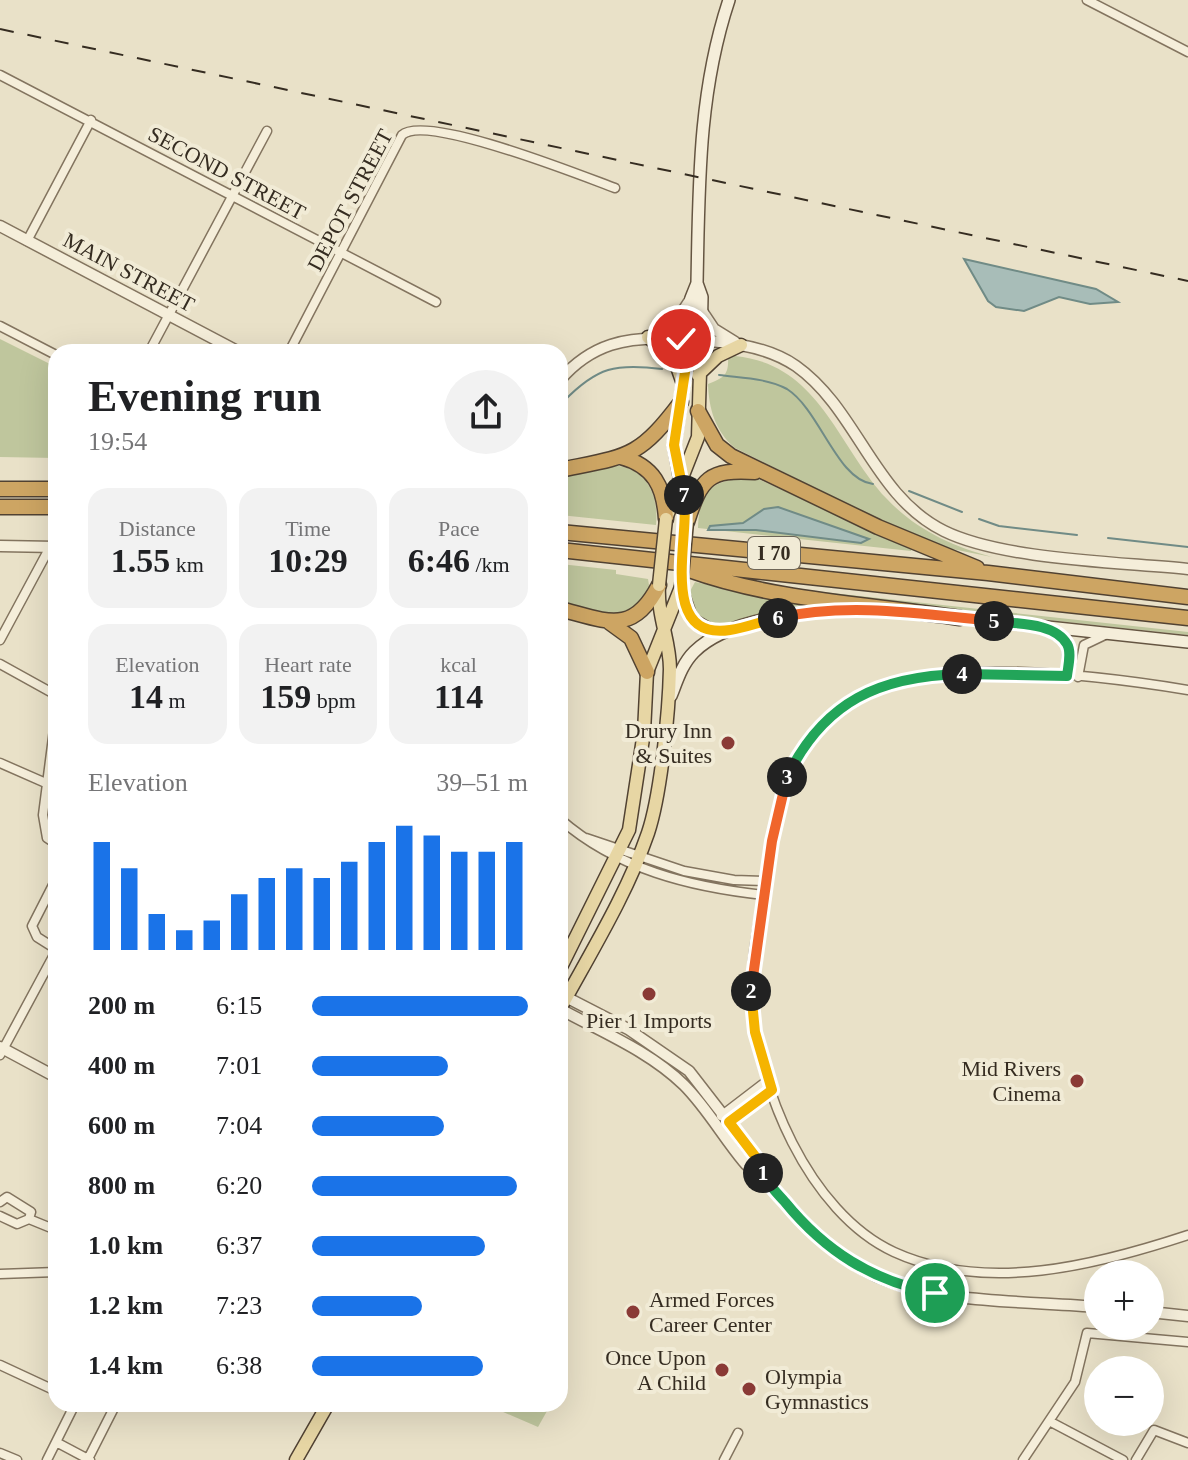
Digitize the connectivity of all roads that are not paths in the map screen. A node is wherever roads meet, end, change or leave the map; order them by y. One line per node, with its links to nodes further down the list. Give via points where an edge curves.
1 (729, 0): 12 (main road, via 703,105)
2 (1087, 0): 3 (street)
3 (1188, 52)
4 (0, 75): 5 (street, SECOND STREET)
5 (91, 120): 8 (street, SECOND STREET); 10 (street)
6 (267, 131): 8 (street)
7 (615, 188): 11 (street, DEPOT STREET, via 538,159 415,128 402,135)
8 (233, 197): 11 (street, SECOND STREET); 16 (street)
9 (0, 226): 10 (street, MAIN STREET)
10 (27, 241): 16 (street, MAIN STREET)
11 (341, 254): 14 (street, SECOND STREET); 22 (street, DEPOT STREET)
12 (697, 283): 13 (main road); 15 (main road)
13 (691, 298): 18 (street, via 675,323); 19 (main road)
14 (436, 302)
15 (702, 311): 19 (main road); 23 (street, via 714,329)
16 (168, 315): 20 (street); 21 (street, MAIN STREET)
17 (0, 326): 24 (street)
18 (648, 337): 19 (street); 25 (street, via 600,348); 27 (main road, via 675,361)
19 (695, 340): 23 (street); 26 (main road); 27 (main road)
20 (153, 344)
21 (224, 344)
22 (293, 344)
23 (741, 345): 26 (main road, via 718,356); 45 (street, via 781,358 814,383 902,502 942,530 986,546)
24 (48, 351)
25 (568, 372)
26 (698, 375): 28 (main road)
27 (683, 395): 29 (highway, via 650,442); 32 (main road, via 674,445)
28 (698, 411): 31 (highway, via 717,445); 32 (main road, via 698,437)
29 (621, 457): 30 (highway); 37 (highway, via 653,474 665,497)
30 (568, 468)
31 (764, 473): 38 (highway, via 715,474 698,491); 46 (highway)
32 (681, 478): 37 (main road); 38 (main road)
33 (0, 489): 34 (highway)
34 (48, 489)
35 (0, 507): 36 (highway)
36 (48, 507)
37 (666, 519): 47 (main road, bridge)
38 (687, 522): 48 (main road, bridge)
39 (568, 533): 46 (highway, I 70)
40 (0, 546): 41 (street)
41 (48, 547)
42 (568, 551): 44 (highway, I 70)
43 (48, 556): 58 (street)
44 (666, 561): 51 (highway, via 758,589); 52 (highway, I 70)
45 (1188, 569)
46 (988, 573): 49 (highway, I 70)
47 (659, 585): 53 (highway, via 640,614); 56 (main road)
48 (681, 587): 55 (main road, via 692,619 711,630); 56 (main road)
49 (1188, 597)
50 (568, 611): 53 (highway)
51 (960, 618): 54 (main road); 55 (main road, via 833,610)
52 (1188, 618)
53 (609, 622): 61 (highway, via 631,638)
54 (1041, 627): 57 (main road); 62 (street, via 1067,643)
55 (728, 631): 66 (main road, via 693,653)
56 (663, 633): 61 (main road); 66 (main road, via 670,666)
57 (1107, 634): 59 (main road); 63 (street, via 1084,645)
58 (0, 640)
59 (1188, 642)
60 (0, 664): 65 (street)
61 (647, 672): 71 (main road, via 637,788)
62 (1067, 676): 63 (street); 73 (street, via 921,676 874,688 840,708 813,735 787,778)
63 (1078, 677): 64 (street)
64 (1188, 690)
65 (48, 691)
66 (666, 708): 72 (main road, via 653,808)
67 (0, 763): 68 (street)
68 (48, 784): 70 (street, via 43,829)
69 (568, 825): 71 (street)
70 (48, 839)
71 (619, 853): 72 (street); 77 (main road)
72 (637, 860): 73 (street, via 713,877); 75 (street, via 698,886); 79 (main road)
73 (766, 881): 75 (street)
74 (48, 895): 76 (street, via 32,926)
75 (764, 895): 84 (street, via 751,993)
76 (48, 945)
77 (568, 953)
78 (48, 965): 82 (street)
79 (568, 991)
80 (568, 1005): 86 (street, via 670,1056 701,1084)
81 (568, 1006): 87 (street, via 658,1063)
82 (1, 1050): 83 (street)
83 (48, 1073)
84 (768, 1080): 85 (street); 86 (street)
85 (772, 1090): 86 (street); 93 (street, via 802,1161 825,1198 862,1234 904,1256 955,1268 1035,1272)
86 (726, 1118): 87 (street); 88 (street, via 758,1160)
87 (717, 1126): 88 (street, via 747,1166)
88 (764, 1178): 96 (street, via 820,1241 886,1280 935,1293)
89 (0, 1202): 91 (street, via 7,1197 27,1206)
90 (0, 1216): 91 (street, via 17,1224)
91 (29, 1219): 92 (street)
92 (48, 1227)
93 (1188, 1235)
94 (48, 1272): 95 (street)
95 (0, 1274)
96 (1084, 1306)
97 (1164, 1313): 98 (street)
98 (1188, 1316)
99 (1164, 1339): 101 (street)
100 (1085, 1340): 107 (street, via 1075,1382)
101 (1188, 1342)
102 (0, 1365): 103 (street)
103 (48, 1387)
104 (71, 1412): 109 (street)
105 (112, 1412): 114 (street)
106 (323, 1412): 115 (main road)
107 (1049, 1421): 117 (street); 118 (street)
108 (738, 1433): 116 (street)
109 (56, 1442): 113 (street); 114 (street)
110 (1188, 1443): 119 (street, via 1154,1430)
111 (0, 1453): 112 (street)
112 (17, 1460)
113 (47, 1460)
114 (89, 1460)
115 (296, 1460)
116 (724, 1460)
117 (1023, 1460)
118 (1123, 1460)
119 (1136, 1460)

